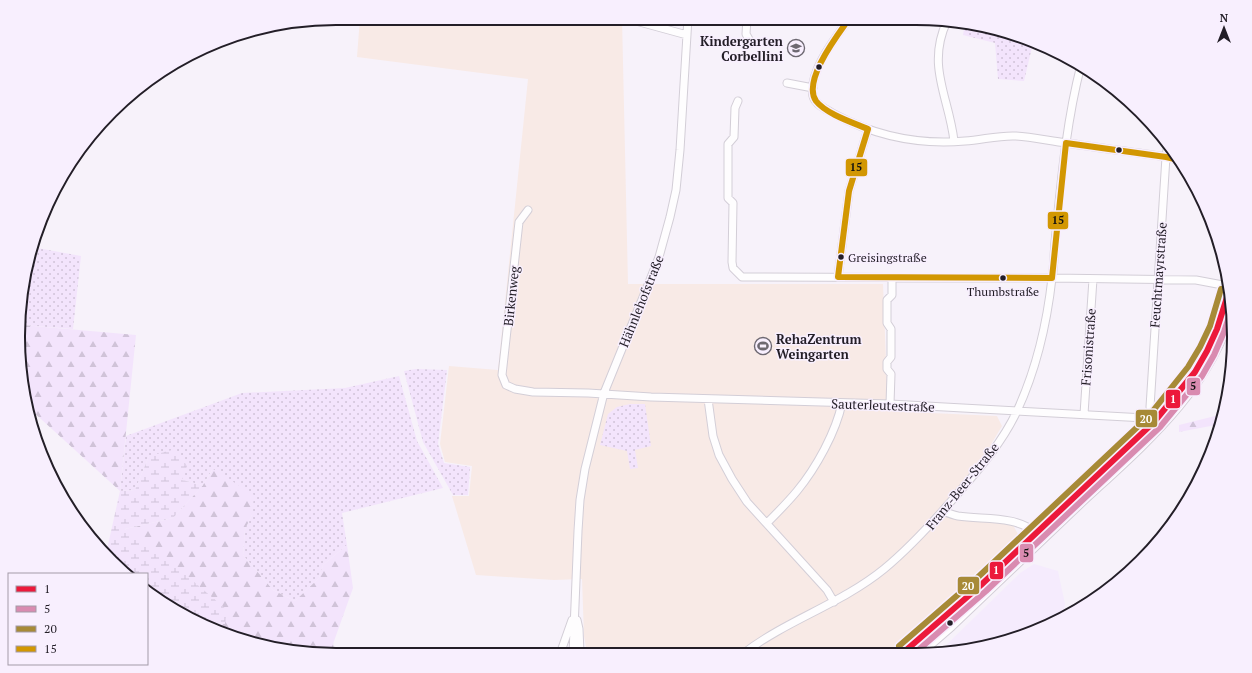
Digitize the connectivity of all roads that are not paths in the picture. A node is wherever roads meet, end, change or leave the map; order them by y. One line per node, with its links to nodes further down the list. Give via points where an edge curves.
1 (651, 25): 6 (street)
2 (688, 25): 6 (street, Hähnlehofstraße)
3 (747, 25): 7 (street, via 746,34)
4 (845, 25): 10 (street, via 820,62)
5 (945, 27): 13 (street, via 939,45 938,66)
6 (687, 35): 28 (street, Hähnlehofstraße, via 680,157 670,217 661,251)
7 (751, 43)
8 (1079, 72): 14 (street, Franz-Beer-Straße)
9 (787, 83): 10 (street)
10 (813, 88): 12 (street, via 816,102)
11 (738, 101): 19 (street, via 735,108 734,138 728,144 728,198 733,203 733,268 746,278)
12 (868, 129): 13 (street, via 914,140); 19 (street, via 849,190)
13 (954, 142): 14 (street, via 1017,136)
14 (1066, 143): 16 (street); 21 (street, Franz-Beer-Straße)
15 (1167, 152): 16 (street, Feuchtmayrstraße)
16 (1166, 157): 17 (street); 23 (street, Feuchtmayrstraße)
17 (1171, 158)
18 (528, 210): 27 (street, Birkenweg, via 519,222 502,375)
19 (838, 277): 20 (street)
20 (892, 278): 21 (street); 31 (street, via 892,295 887,300 887,322 891,329 891,357 887,362 887,369 891,374)
21 (1052, 278): 22 (street); 33 (street, Franz-Beer-Straße, via 1032,373)
22 (1093, 279): 23 (street); 34 (street, Frisonistraße)
23 (1157, 280): 24 (street, via 1196,280); 32 (street, Feuchtmayrstraße)
24 (1222, 285)
25 (1225, 304): 35 (main road, via 1207,351)
26 (1226, 326): 35 (main road, via 1201,377 1188,395)
27 (506, 385): 28 (street, Sauterleutestraße, via 533,392)
28 (604, 393): 29 (street, Sauterleutestraße); 40 (street, Hähnlehofstraße, via 580,500)
29 (708, 399): 30 (street, Sauterleutestraße); 37 (street, via 713,436 719,455 747,502)
30 (842, 403): 31 (street, Sauterleutestraße); 37 (street, via 831,437 810,472 797,491)
31 (890, 404): 33 (street, Sauterleutestraße)
32 (1150, 407)
33 (1017, 411): 34 (street, Sauterleutestraße); 36 (street, Franz-Beer-Straße, via 983,464)
34 (1084, 414): 35 (street, Sauterleutestraße, via 1145,418)
35 (1157, 424): 38 (main road); 41 (main road)
36 (943, 511): 38 (street, via 957,516 1016,522 1026,525); 39 (street, Franz-Beer-Straße, via 907,550 858,588)
37 (767, 523): 39 (street, via 827,590)
38 (1036, 534): 46 (main road, via 959,606)
39 (834, 602): 45 (street, Franz-Beer-Straße, via 765,637)
40 (575, 610): 42 (street); 43 (street); 44 (street)
41 (926, 647)
42 (562, 648)
43 (573, 648)
44 (580, 648)
45 (751, 648)
46 (909, 648)

